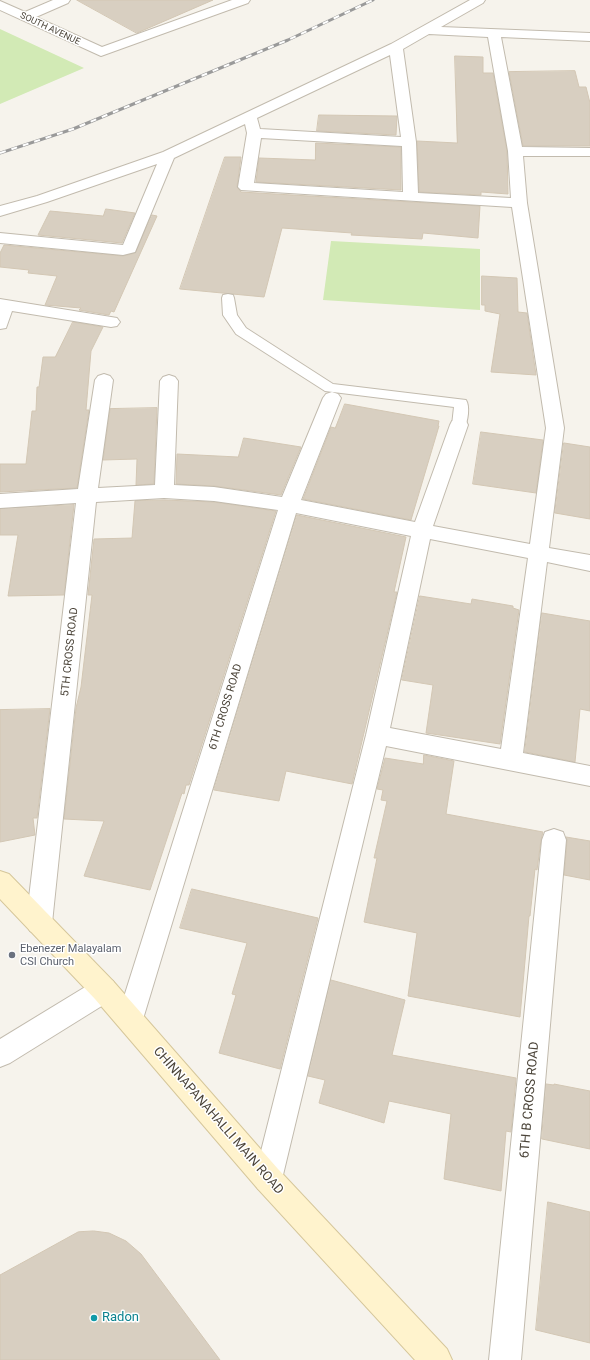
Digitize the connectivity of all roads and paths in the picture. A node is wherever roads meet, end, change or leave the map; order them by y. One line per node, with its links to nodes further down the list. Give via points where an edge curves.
1 (64, 0): 5 (street)
2 (244, 0): 5 (street, SOUTH AVENUE, via 101,52)
3 (479, 0): 6 (street)
4 (0, 4): 5 (street, SOUTH AVENUE)
5 (24, 17)
6 (428, 30): 7 (street); 9 (street)
7 (494, 32): 8 (street); 13 (street)
8 (590, 37)
9 (396, 47): 10 (street); 12 (street)
10 (250, 117): 11 (street); 15 (street)
11 (254, 133): 12 (street); 16 (street, via 246,188)
12 (409, 142): 16 (street)
13 (515, 151): 14 (street); 17 (street)
14 (590, 152)
15 (168, 155): 18 (street); 19 (street, via 130,249)
16 (411, 197): 17 (street)
17 (519, 203): 33 (street, via 555,428)
18 (0, 211)
19 (0, 238)
20 (228, 298): 26 (lane, via 230,315 241,331)
21 (3, 305): 22 (street); 23 (street)
22 (111, 322)
23 (0, 324)
24 (104, 380): 29 (street, 5TH CROSS ROAD)
25 (169, 381): 28 (street)
26 (331, 393): 27 (lane, via 462,403); 31 (street, 6TH CROSS ROAD)
27 (458, 425): 32 (street)
28 (164, 491): 29 (street); 31 (street, via 214,494)
29 (88, 496): 30 (street); 40 (street, 5TH CROSS ROAD)
30 (0, 501)
31 (289, 505): 32 (street); 42 (street, 6TH CROSS ROAD)
32 (422, 530): 33 (street); 35 (street)
33 (539, 553): 34 (street); 36 (street)
34 (590, 563)
35 (377, 735): 36 (street); 44 (street)
36 (511, 760): 37 (street)
37 (590, 776)
38 (554, 840): 46 (street, 6TH B CROSS ROAD)
39 (0, 882): 40 (street, CHINNAPANAHALLI MAIN ROAD)
40 (39, 923): 41 (street, CHINNAPANAHALLI MAIN ROAD)
41 (104, 990): 42 (street, CHINNAPANAHALLI MAIN ROAD); 43 (street)
42 (130, 1019): 44 (street, CHINNAPANAHALLI MAIN ROAD)
43 (0, 1054)
44 (268, 1179): 45 (street, CHINNAPANAHALLI MAIN ROAD)
45 (436, 1360)
46 (505, 1360)

